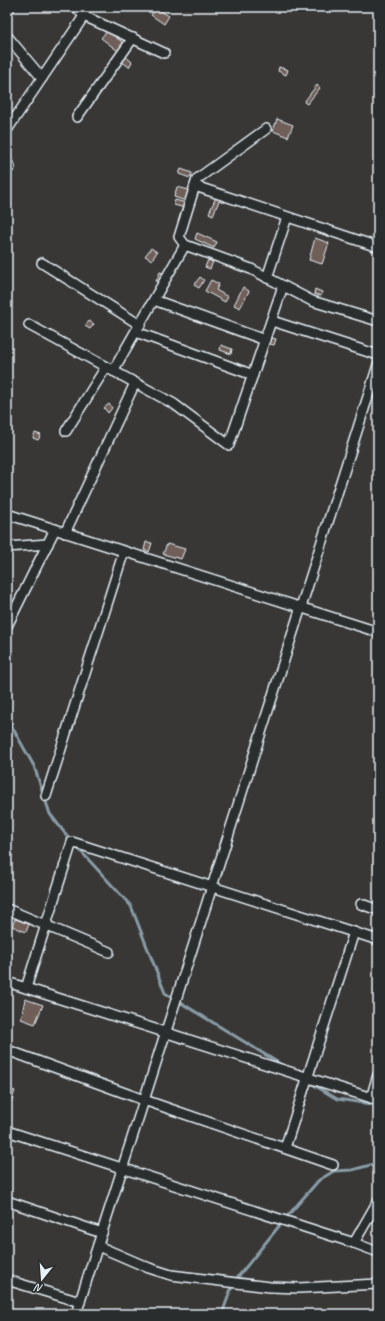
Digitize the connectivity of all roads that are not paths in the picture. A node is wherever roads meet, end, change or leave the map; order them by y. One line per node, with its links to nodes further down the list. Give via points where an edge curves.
1 (10, 7): 2 (street)
2 (7, 10)
3 (82, 11): 5 (street); 7 (street)
4 (7, 36): 7 (street)
5 (133, 38): 6 (street); 8 (street)
6 (164, 53)
7 (42, 78): 10 (street)
8 (77, 117)
9 (266, 129): 11 (street, via 197,179)
10 (7, 130)
11 (195, 186): 12 (street); 13 (street, via 179,237)
12 (288, 217): 14 (street); 16 (street)
13 (185, 245): 16 (street, via 251,269); 18 (street)
14 (378, 246)
15 (42, 264): 22 (street)
16 (267, 278): 17 (street)
17 (283, 286): 19 (street); 20 (street, via 312,301)
18 (154, 300): 22 (street); 23 (street)
19 (272, 321): 23 (street); 24 (street)
20 (378, 321)
21 (29, 325): 26 (street)
22 (138, 329): 26 (street); 27 (street)
23 (265, 340): 27 (street)
24 (378, 355)
25 (378, 365): 29 (street)
26 (110, 369): 28 (street); 31 (street)
27 (253, 375): 28 (street, via 229,444 174,404)
28 (135, 383): 34 (street)
29 (368, 395): 30 (street); 38 (street)
30 (378, 398)
31 (66, 431)
32 (7, 514): 33 (street)
33 (55, 529): 34 (street); 35 (street)
34 (65, 533): 37 (street)
35 (48, 544): 36 (street); 39 (street)
36 (7, 547)
37 (124, 551): 38 (street); 41 (street)
38 (301, 608): 40 (street); 42 (street)
39 (7, 626)
40 (378, 632)
41 (46, 796)
42 (212, 887): 46 (street, via 72,842); 47 (street); 52 (street)
43 (360, 904): 45 (street)
44 (7, 909): 46 (street)
45 (378, 910)
46 (46, 926): 49 (street); 51 (street)
47 (354, 932): 48 (street); 55 (street)
48 (378, 940)
49 (109, 952)
50 (7, 982): 51 (street)
51 (26, 988): 52 (street)
52 (166, 1032): 55 (street); 57 (street)
53 (7, 1050): 57 (street)
54 (378, 1075): 56 (street)
55 (307, 1078): 56 (street); 59 (street)
56 (374, 1099)
57 (144, 1100): 59 (street); 61 (street)
58 (7, 1131): 61 (street)
59 (285, 1148): 60 (street)
60 (334, 1165)
61 (122, 1168): 64 (street); 65 (street)
62 (7, 1201): 64 (street)
63 (378, 1201): 65 (street)
64 (102, 1233): 66 (street)
65 (354, 1243): 67 (street)
66 (98, 1246): 69 (street, via 171,1275 270,1287); 70 (street)
67 (378, 1252)
68 (7, 1280): 70 (street)
69 (378, 1284)
70 (80, 1302): 71 (street)
71 (76, 1314)

